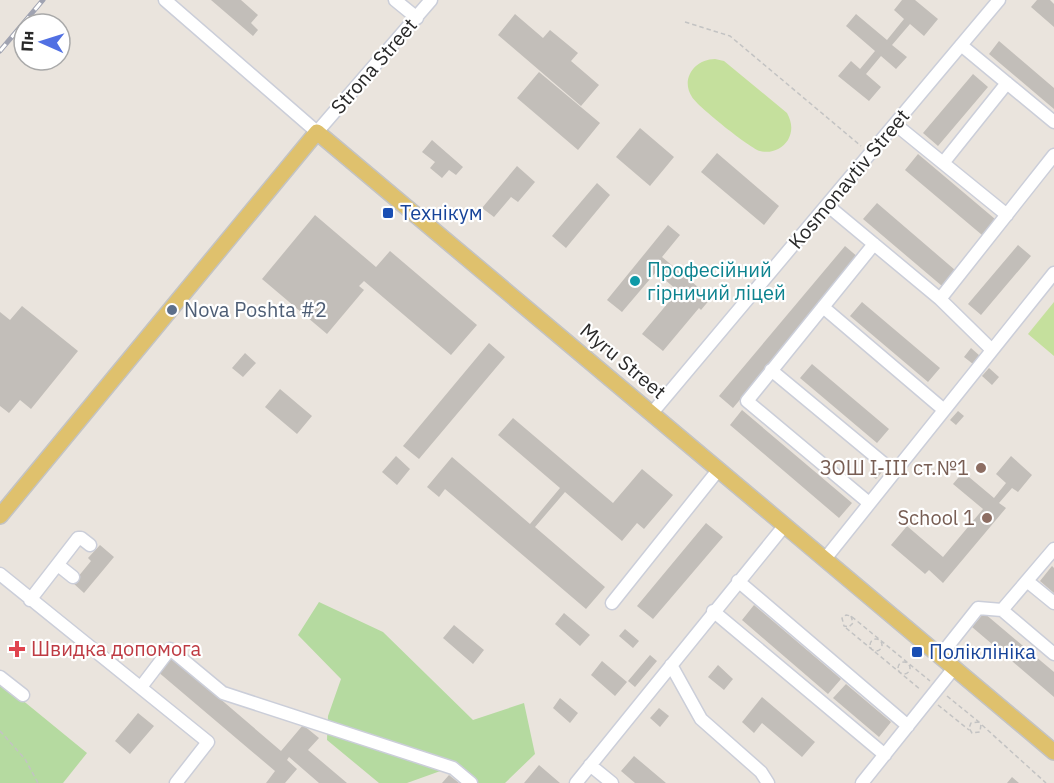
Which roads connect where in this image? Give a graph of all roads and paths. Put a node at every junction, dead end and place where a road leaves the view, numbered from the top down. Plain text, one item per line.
1 (165, 0) edge
2 (394, 0) edge
3 (431, 0) edge
4 (999, 0) edge
5 (417, 18) junction
6 (685, 22) dead end
7 (962, 45) junction
8 (1007, 83) junction
9 (1054, 122) edge
10 (895, 124) junction
11 (317, 132) junction
12 (870, 154) junction
13 (1054, 155) edge
14 (943, 163) junction
15 (827, 205) junction
16 (1007, 214) junction
17 (874, 244) junction
18 (1054, 273) edge
19 (940, 299) junction
20 (823, 307) junction
21 (992, 350) junction
22 (771, 370) junction
23 (944, 410) junction
24 (652, 413) junction
25 (719, 469) junction
26 (894, 472) junction
27 (869, 503) junction
28 (0, 516) edge
29 (784, 525) junction
30 (90, 545) dead end
31 (1054, 549) edge
32 (825, 559) junction
33 (58, 565) junction
34 (0, 574) edge
35 (73, 577) dead end
36 (738, 580) junction
37 (1027, 580) junction
38 (30, 600) junction
39 (612, 603) dead end
40 (1054, 603) edge
41 (1002, 610) junction
42 (713, 611) junction
43 (851, 616) junction
44 (844, 626) junction
45 (880, 640) junction
46 (872, 650) junction
47 (1054, 654) edge
48 (940, 656) junction
49 (908, 663) junction
50 (671, 665) junction
51 (954, 668) junction
52 (900, 673) junction
53 (0, 677) edge
54 (141, 687) junction
55 (934, 693) junction
56 (23, 695) dead end
57 (980, 723) junction
58 (908, 726) junction
59 (0, 732) edge
60 (972, 733) junction
61 (1054, 752) edge
62 (885, 755) junction
63 (591, 765) junction
64 (38, 783) edge
65 (176, 783) edge
66 (471, 783) edge
67 (576, 783) edge
68 (612, 783) edge
69 (768, 783) edge
70 (862, 783) edge
71 (1046, 783) edge

1 - 11 street, Myru Street
2 - 5 street
3 - 5 street, Strona Street
4 - 7 street, Kosmonavtiv Street
5 - 11 street, Strona Street
6 - 12 path
7 - 8 street
7 - 10 street, Kosmonavtiv Street
8 - 9 street
8 - 14 street
10 - 12 street, Kosmonavtiv Street
10 - 14 street
11 - 24 main road, Myru Street
11 - 28 main road
12 - 15 street, Kosmonavtiv Street
13 - 16 street
14 - 16 street
15 - 17 street
15 - 24 street, Kosmonavtiv Street
16 - 19 street
17 - 19 street
17 - 20 street
18 - 21 street
19 - 21 street
20 - 22 street
20 - 23 street
21 - 23 street
22 - 26 street
22 - 27 street
23 - 26 street
24 - 25 main road, Myru Street
25 - 29 main road, Myru Street
25 - 39 street
26 - 27 street
27 - 32 street
29 - 32 main road, Myru Street
29 - 36 street
30 - 33 street
31 - 37 street
32 - 48 main road, Myru Street
33 - 35 street
33 - 38 street
34 - 38 street
36 - 42 street
36 - 58 street
37 - 40 street
37 - 41 street
38 - 54 street
41 - 47 street
41 - 48 street
42 - 50 street
42 - 62 street
43 - 44 path
43 - 44 path
43 - 45 path
44 - 46 path
45 - 46 path
45 - 46 path
45 - 49 path
46 - 52 path
48 - 51 main road, Myru Street
49 - 52 path
49 - 52 path
49 - 55 path
50 - 63 street
50 - 69 street
51 - 55 street
51 - 61 main road, Myru Street
52 - 55 path
53 - 56 street
54 - 65 street
54 - 66 street
55 - 57 path
55 - 58 street
55 - 60 path
57 - 60 path
57 - 60 path
57 - 71 path
58 - 62 street
59 - 64 path
62 - 70 street
63 - 67 street
63 - 68 street

